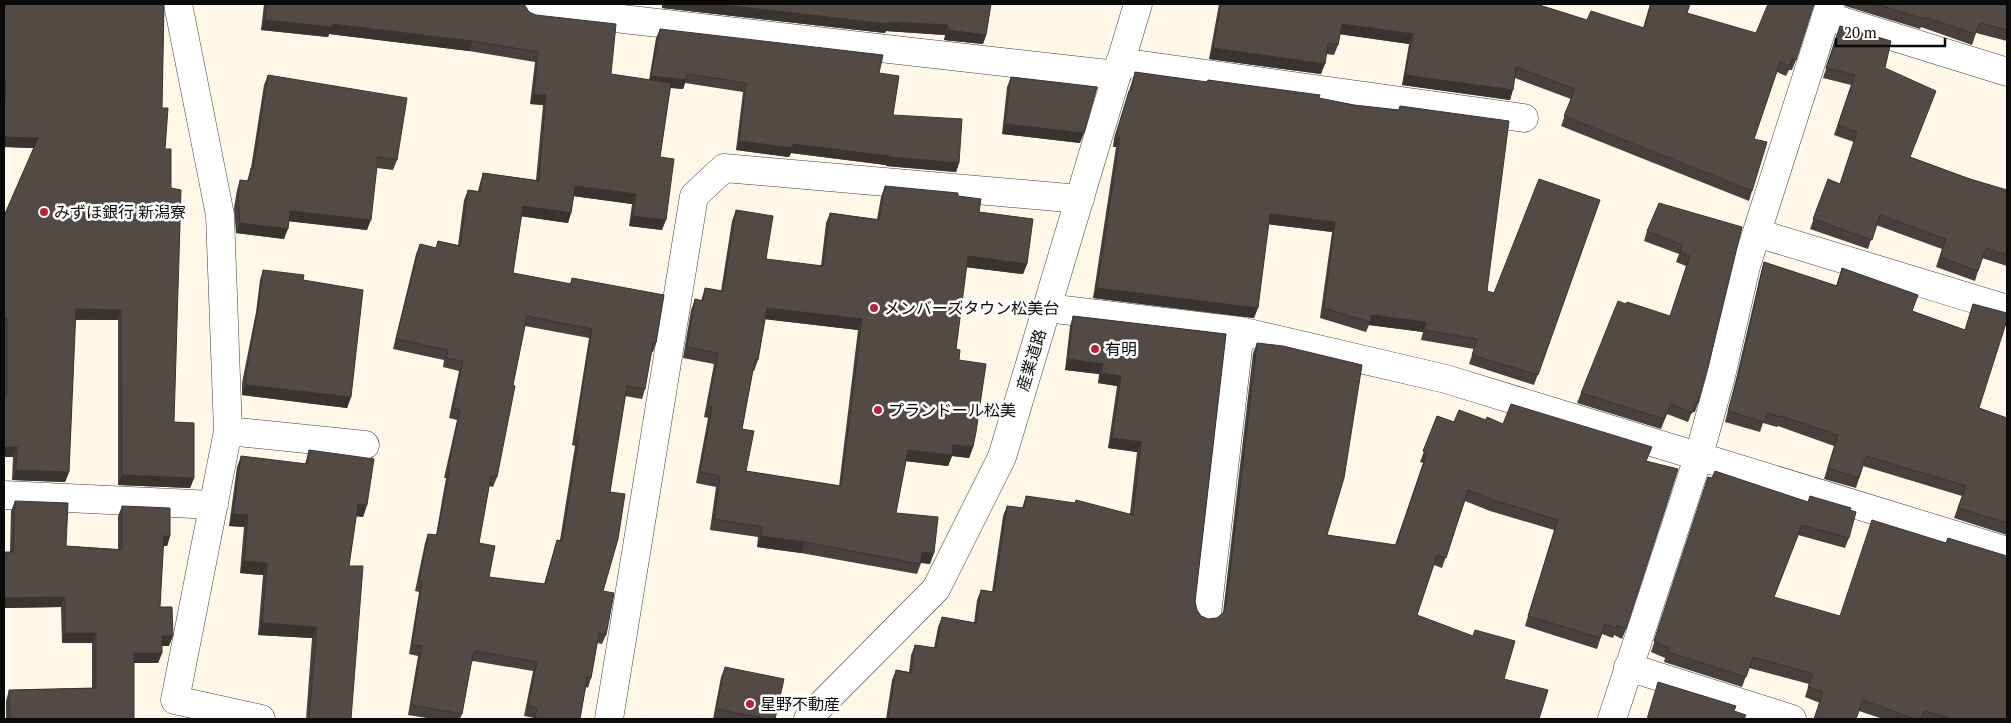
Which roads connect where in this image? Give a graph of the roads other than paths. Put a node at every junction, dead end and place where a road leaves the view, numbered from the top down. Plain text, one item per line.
1 (178, 4) edge
2 (536, 4) edge
3 (1138, 4) edge
4 (1828, 10) edge
5 (1119, 69) junction
6 (2007, 72) edge
7 (1524, 118) dead end
8 (1080, 199) junction
9 (1757, 233) junction
10 (1047, 308) junction
11 (2007, 309) edge
12 (1240, 331) junction
13 (228, 431) junction
14 (365, 445) dead end
15 (1699, 455) junction
16 (4, 495) edge
17 (214, 504) junction
18 (2007, 551) edge
19 (1207, 614) dead end
20 (1628, 667) junction
21 (261, 719) edge
22 (609, 719) edge
23 (808, 719) edge
24 (1612, 719) edge
25 (1792, 719) edge

1 - 13 street
2 - 5 street
3 - 5 street, 産業道路
4 - 6 street
4 - 9 street
5 - 7 street
5 - 8 street, 産業道路
8 - 10 street, 産業道路
8 - 22 street
9 - 11 street
9 - 15 street
10 - 12 street
10 - 23 street, 産業道路
12 - 15 street
12 - 19 street
13 - 14 street
13 - 17 street
15 - 18 street
15 - 20 street
16 - 17 street
17 - 21 street
20 - 24 street
20 - 25 street

